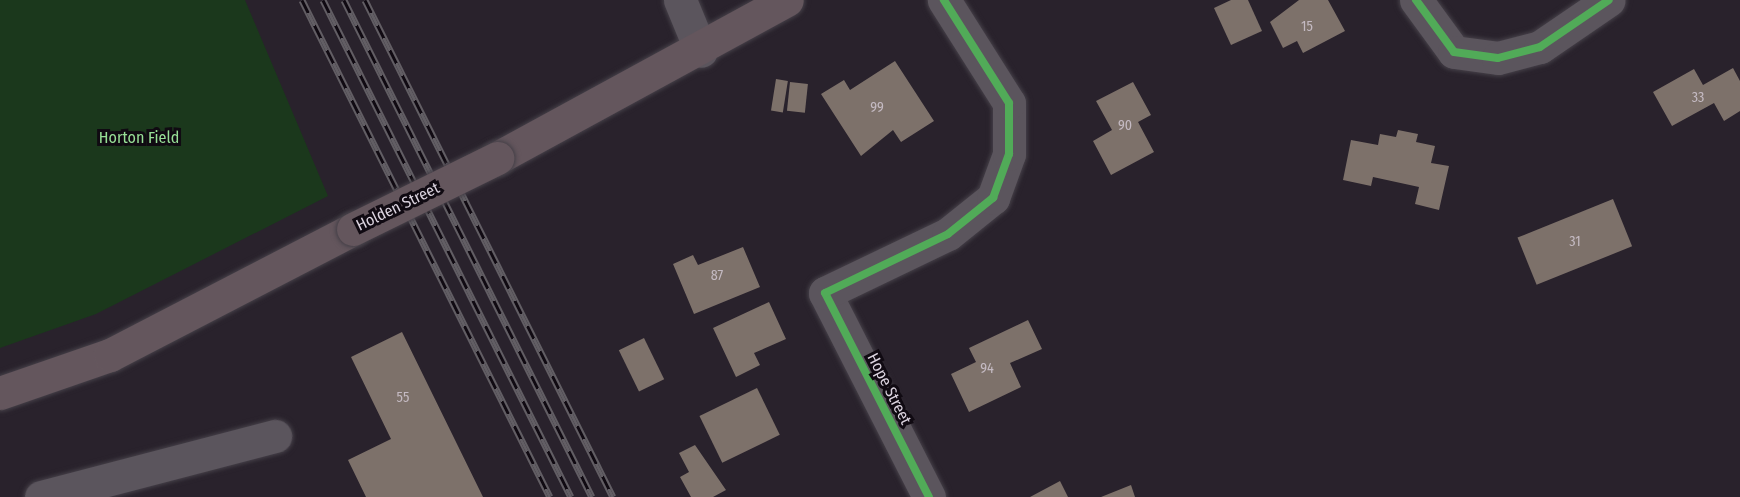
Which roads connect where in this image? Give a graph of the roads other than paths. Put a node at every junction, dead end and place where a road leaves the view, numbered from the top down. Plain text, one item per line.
1 (680, 0) edge
2 (787, 0) edge
3 (944, 0) edge
4 (1416, 0) edge
5 (1609, 0) edge
6 (701, 51) junction
7 (0, 393) edge
8 (275, 436) dead end
9 (41, 497) edge
10 (929, 497) edge

1 - 6 street
2 - 6 main road, Holden Street
3 - 10 street, Hope Street
4 - 5 street
6 - 7 main road, Holden Street, bridge
8 - 9 street

